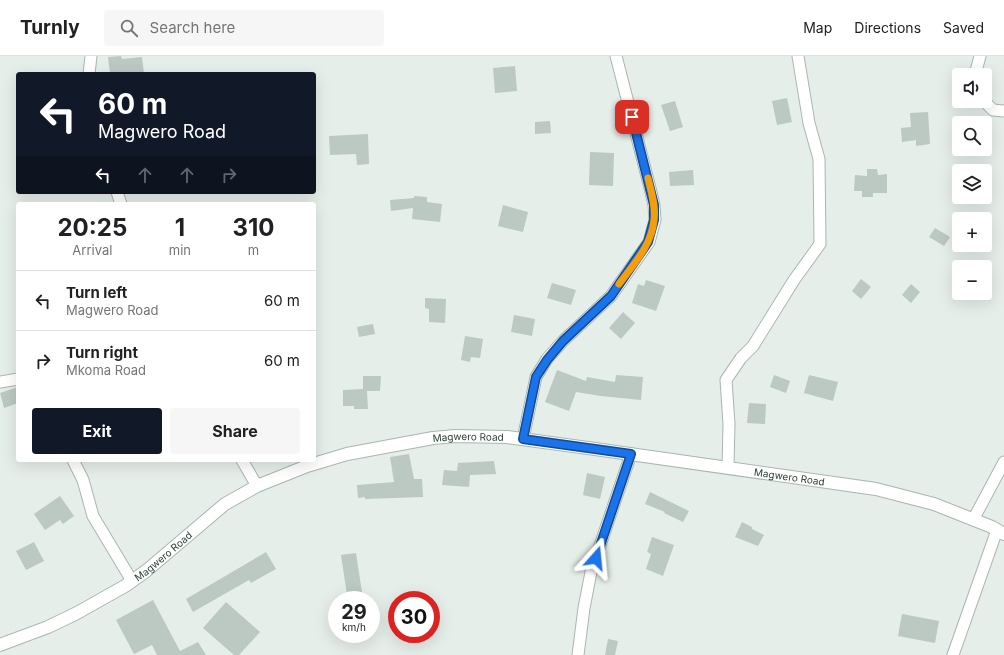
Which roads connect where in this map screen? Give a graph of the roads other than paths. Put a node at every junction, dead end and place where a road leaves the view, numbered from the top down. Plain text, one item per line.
1 (91, 56) edge
2 (616, 56) edge
3 (798, 56) edge
4 (980, 56) edge
5 (977, 68) edge
6 (89, 72) edge
7 (991, 108) edge
8 (1004, 111) edge
9 (16, 379) edge
10 (0, 382) edge
11 (523, 439) junction
12 (631, 454) junction
13 (74, 462) edge
14 (243, 462) edge
15 (1004, 462) edge
16 (728, 468) junction
17 (257, 486) junction
18 (973, 520) junction
19 (1000, 532) edge
20 (132, 581) junction
21 (0, 645) edge
22 (578, 655) edge
23 (952, 655) edge

1 - 6 street
2 - 11 street
3 - 16 street
4 - 5 street
7 - 8 street
9 - 10 street
11 - 12 street, Magwero Road
11 - 17 street, Magwero Road
12 - 16 street, Magwero Road
12 - 22 street
13 - 20 street
14 - 17 street
15 - 18 street
16 - 18 street, Magwero Road
17 - 20 street, Magwero Road
18 - 19 street, Magwero Road
19 - 23 street
20 - 21 street, Magwero Road

